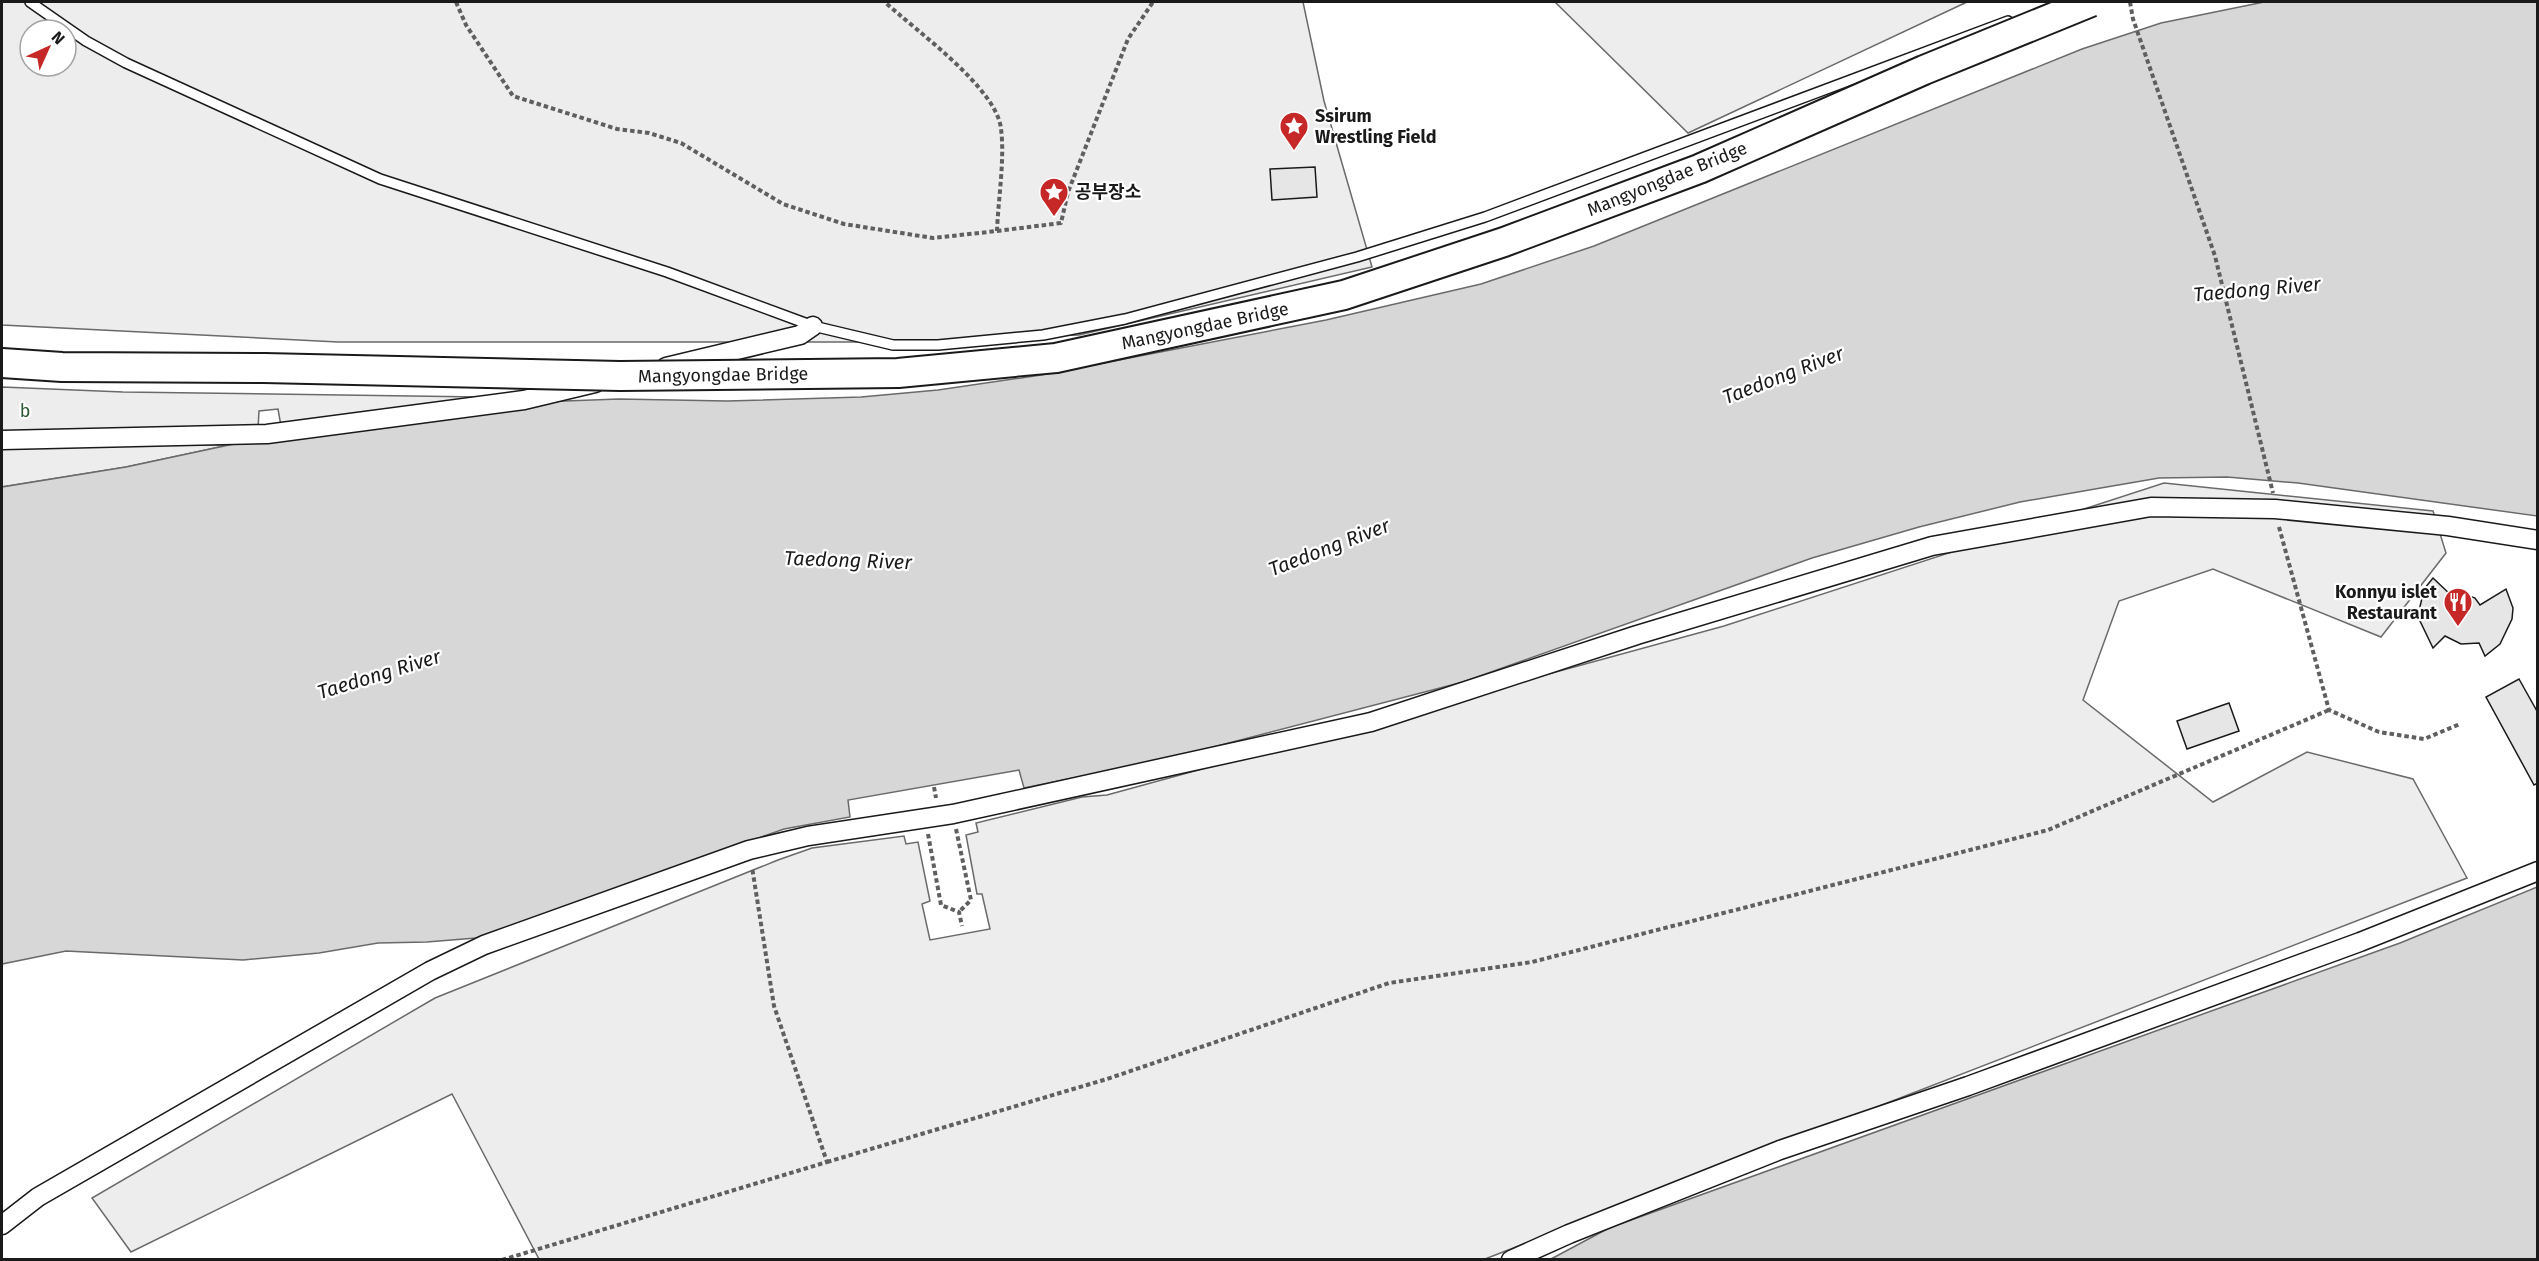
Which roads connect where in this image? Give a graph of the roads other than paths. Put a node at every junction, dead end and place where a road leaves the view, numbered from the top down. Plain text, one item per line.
1 (30, 2) edge
2 (2091, 2) edge
3 (2021, 17) dead end
4 (813, 326) junction
5 (2, 363) edge
6 (2, 440) edge
7 (2538, 540) edge
8 (2538, 871) edge
9 (2, 1225) edge
10 (1511, 1260) edge

1 - 4 lane
2 - 5 highway, Mangyongdae Bridge, bridge
3 - 4 lane
4 - 6 street
7 - 9 street
8 - 10 street

